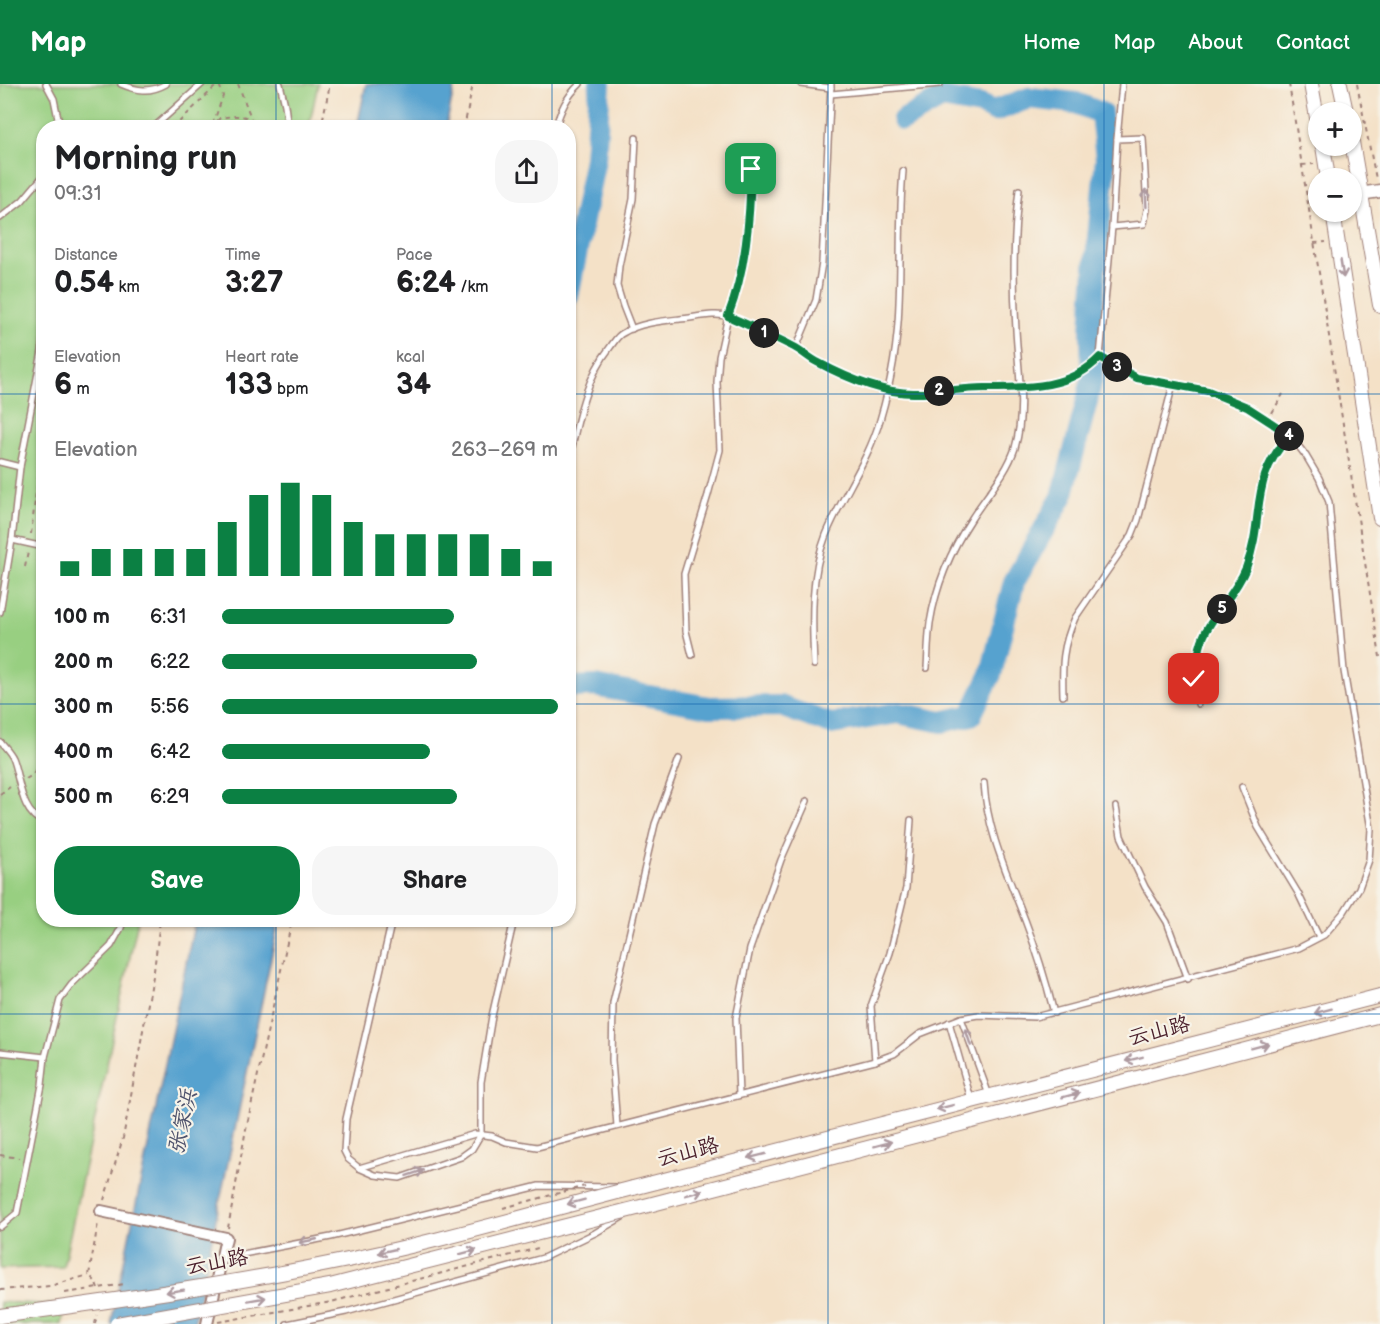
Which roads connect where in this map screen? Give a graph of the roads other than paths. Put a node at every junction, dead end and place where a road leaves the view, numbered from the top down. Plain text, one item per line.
1 (46, 84) edge
2 (121, 84) edge
3 (166, 84) edge
4 (202, 84) edge
5 (280, 84) edge
6 (580, 84) edge
7 (801, 84) edge
8 (940, 84) edge
9 (1122, 84) edge
10 (1311, 84) edge
11 (1340, 84) edge
12 (831, 89) edge
13 (1314, 102) edge
14 (1344, 102) edge
15 (58, 120) edge
16 (162, 120) edge
17 (287, 120) edge
18 (557, 120) edge
19 (636, 138) dead end
20 (1117, 139) junction
21 (753, 150) dead end
22 (903, 171) dead end
23 (36, 184) edge
24 (1019, 189) dead end
25 (1379, 191) edge
26 (1362, 193) edge
27 (0, 218) edge
28 (1362, 218) edge
29 (1335, 222) edge
30 (1112, 227) junction
31 (1380, 305) edge
32 (728, 316) junction
33 (632, 329) junction
34 (796, 348) junction
35 (1098, 359) junction
36 (36, 383) edge
37 (1173, 384) junction
38 (1021, 387) junction
39 (887, 389) junction
40 (576, 427) edge
41 (1290, 435) junction
42 (0, 462) edge
43 (20, 467) junction
44 (1380, 518) edge
45 (12, 540) junction
46 (36, 545) edge
47 (0, 612) edge
48 (692, 655) dead end
49 (814, 665) dead end
50 (927, 668) dead end
51 (1063, 696) dead end
52 (1198, 704) dead end
53 (0, 742) edge
54 (679, 759) dead end
55 (984, 783) dead end
56 (1242, 788) dead end
57 (807, 801) dead end
58 (1116, 807) dead end
59 (36, 818) edge
60 (911, 820) dead end
61 (121, 927) edge
62 (390, 927) edge
63 (512, 927) edge
64 (1319, 937) junction
65 (1188, 979) junction
66 (1380, 996) edge
67 (1054, 1013) junction
68 (1380, 1015) edge
69 (961, 1018) junction
70 (949, 1022) junction
71 (0, 1052) edge
72 (45, 1057) junction
73 (875, 1061) junction
74 (739, 1095) junction
75 (989, 1096) junction
76 (972, 1100) junction
77 (617, 1126) junction
78 (482, 1134) junction
79 (359, 1168) junction
80 (633, 1188) junction
81 (637, 1208) junction
82 (101, 1211) road end
83 (0, 1227) edge
84 (222, 1258) junction
85 (0, 1316) edge
86 (117, 1324) edge
87 (207, 1324) edge
88 (287, 1324) edge

1 - 15 lane
2 - 3 lane
4 - 16 lane
5 - 17 lane
6 - 18 lane
7 - 12 lane
8 - 12 lane
9 - 20 lane
10 - 13 main road
11 - 14 main road
12 - 34 lane
19 - 33 lane
20 - 30 lane
30 -> 20 lane
21 - 32 lane
22 - 39 lane
23 - 27 lane
24 - 38 lane
25 - 26 street
28 - 31 main road
29 -> 44 main road
30 - 35 lane
32 - 33 lane
32 - 34 lane
32 - 48 lane
33 - 40 lane
34 - 39 lane
35 - 37 lane
35 - 38 lane
36 - 43 lane
37 - 41 lane
37 - 51 lane
38 - 39 lane
38 - 50 lane
39 - 49 lane
41 - 52 lane
41 - 64 lane
42 - 43 lane
43 - 45 lane
45 - 46 lane
45 - 47 lane
53 - 59 lane
54 - 77 lane
55 - 67 lane
56 - 64 lane
57 - 74 lane
58 - 65 lane
60 - 73 lane
61 - 72 lane
62 - 79 lane
63 - 78 lane
64 - 65 lane
65 - 67 lane
66 -> 75 main road, 云山路
67 - 69 lane
81 -> 68 main road, 云山路
69 - 70 lane
75 -> 69 lane
70 - 73 lane
70 - 76 lane
71 - 72 lane
72 - 83 lane
73 - 74 lane
74 - 77 lane
75 - 76 main road, 云山路
76 -> 80 main road, 云山路
77 - 78 lane
78 - 79 lane
79 -> 78 lane
80 -> 84 lane
80 -> 85 main road, 云山路, bridge
86 -> 81 main road, 云山路, bridge
81 - 88 lane
82 - 84 street
84 - 87 street

